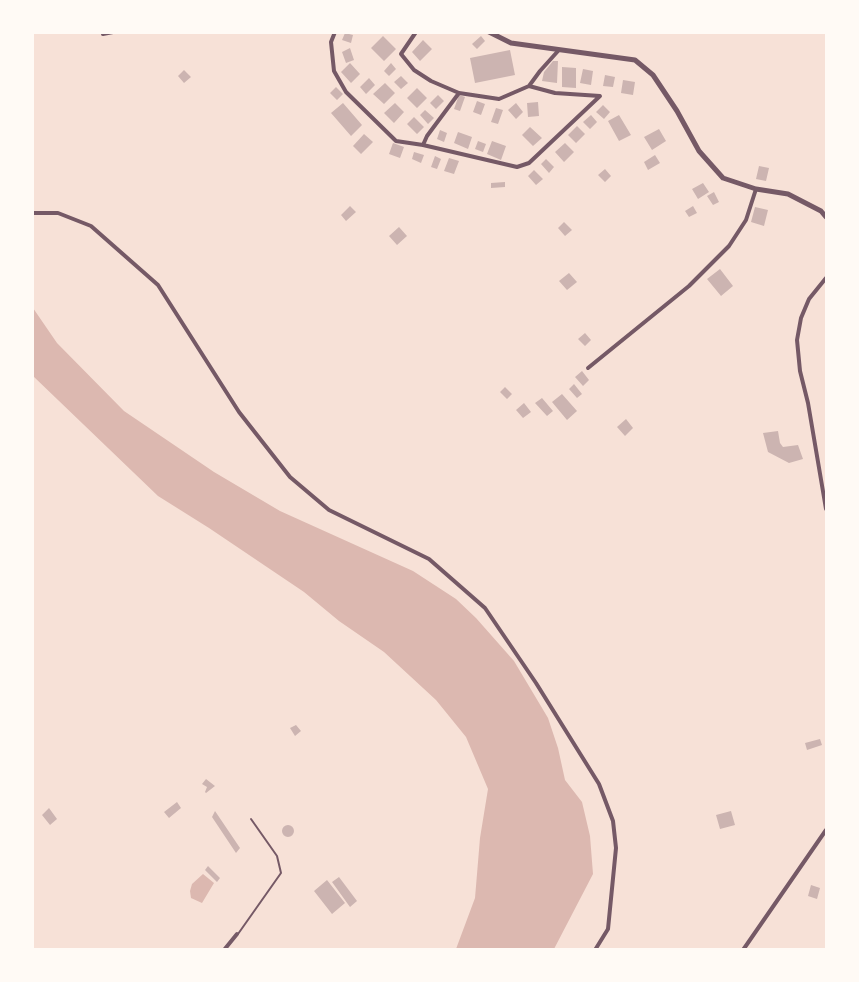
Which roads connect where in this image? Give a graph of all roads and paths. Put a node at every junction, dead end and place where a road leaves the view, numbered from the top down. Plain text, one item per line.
1 (113, 32) edge
2 (336, 32) edge
3 (416, 32) edge
4 (489, 32) edge
5 (103, 34) dead end
6 (558, 50) junction
7 (529, 86) junction
8 (459, 93) junction
9 (423, 145) junction
10 (756, 189) junction
11 (32, 213) edge
12 (826, 217) edge
13 (826, 278) edge
14 (588, 368) dead end
15 (826, 509) edge
16 (251, 819) dead end
17 (826, 830) edge
18 (238, 934) joint
19 (224, 950) edge
20 (595, 950) edge
21 (743, 950) edge

1 - 5 street
2 - 9 street
3 - 8 street
4 - 6 street
6 - 7 street
6 - 10 street
7 - 8 street
7 - 9 street
8 - 9 street
10 - 12 street
10 - 14 street
11 - 20 street
13 - 15 street
16 - 18 lane
17 - 21 street
18 - 19 street

